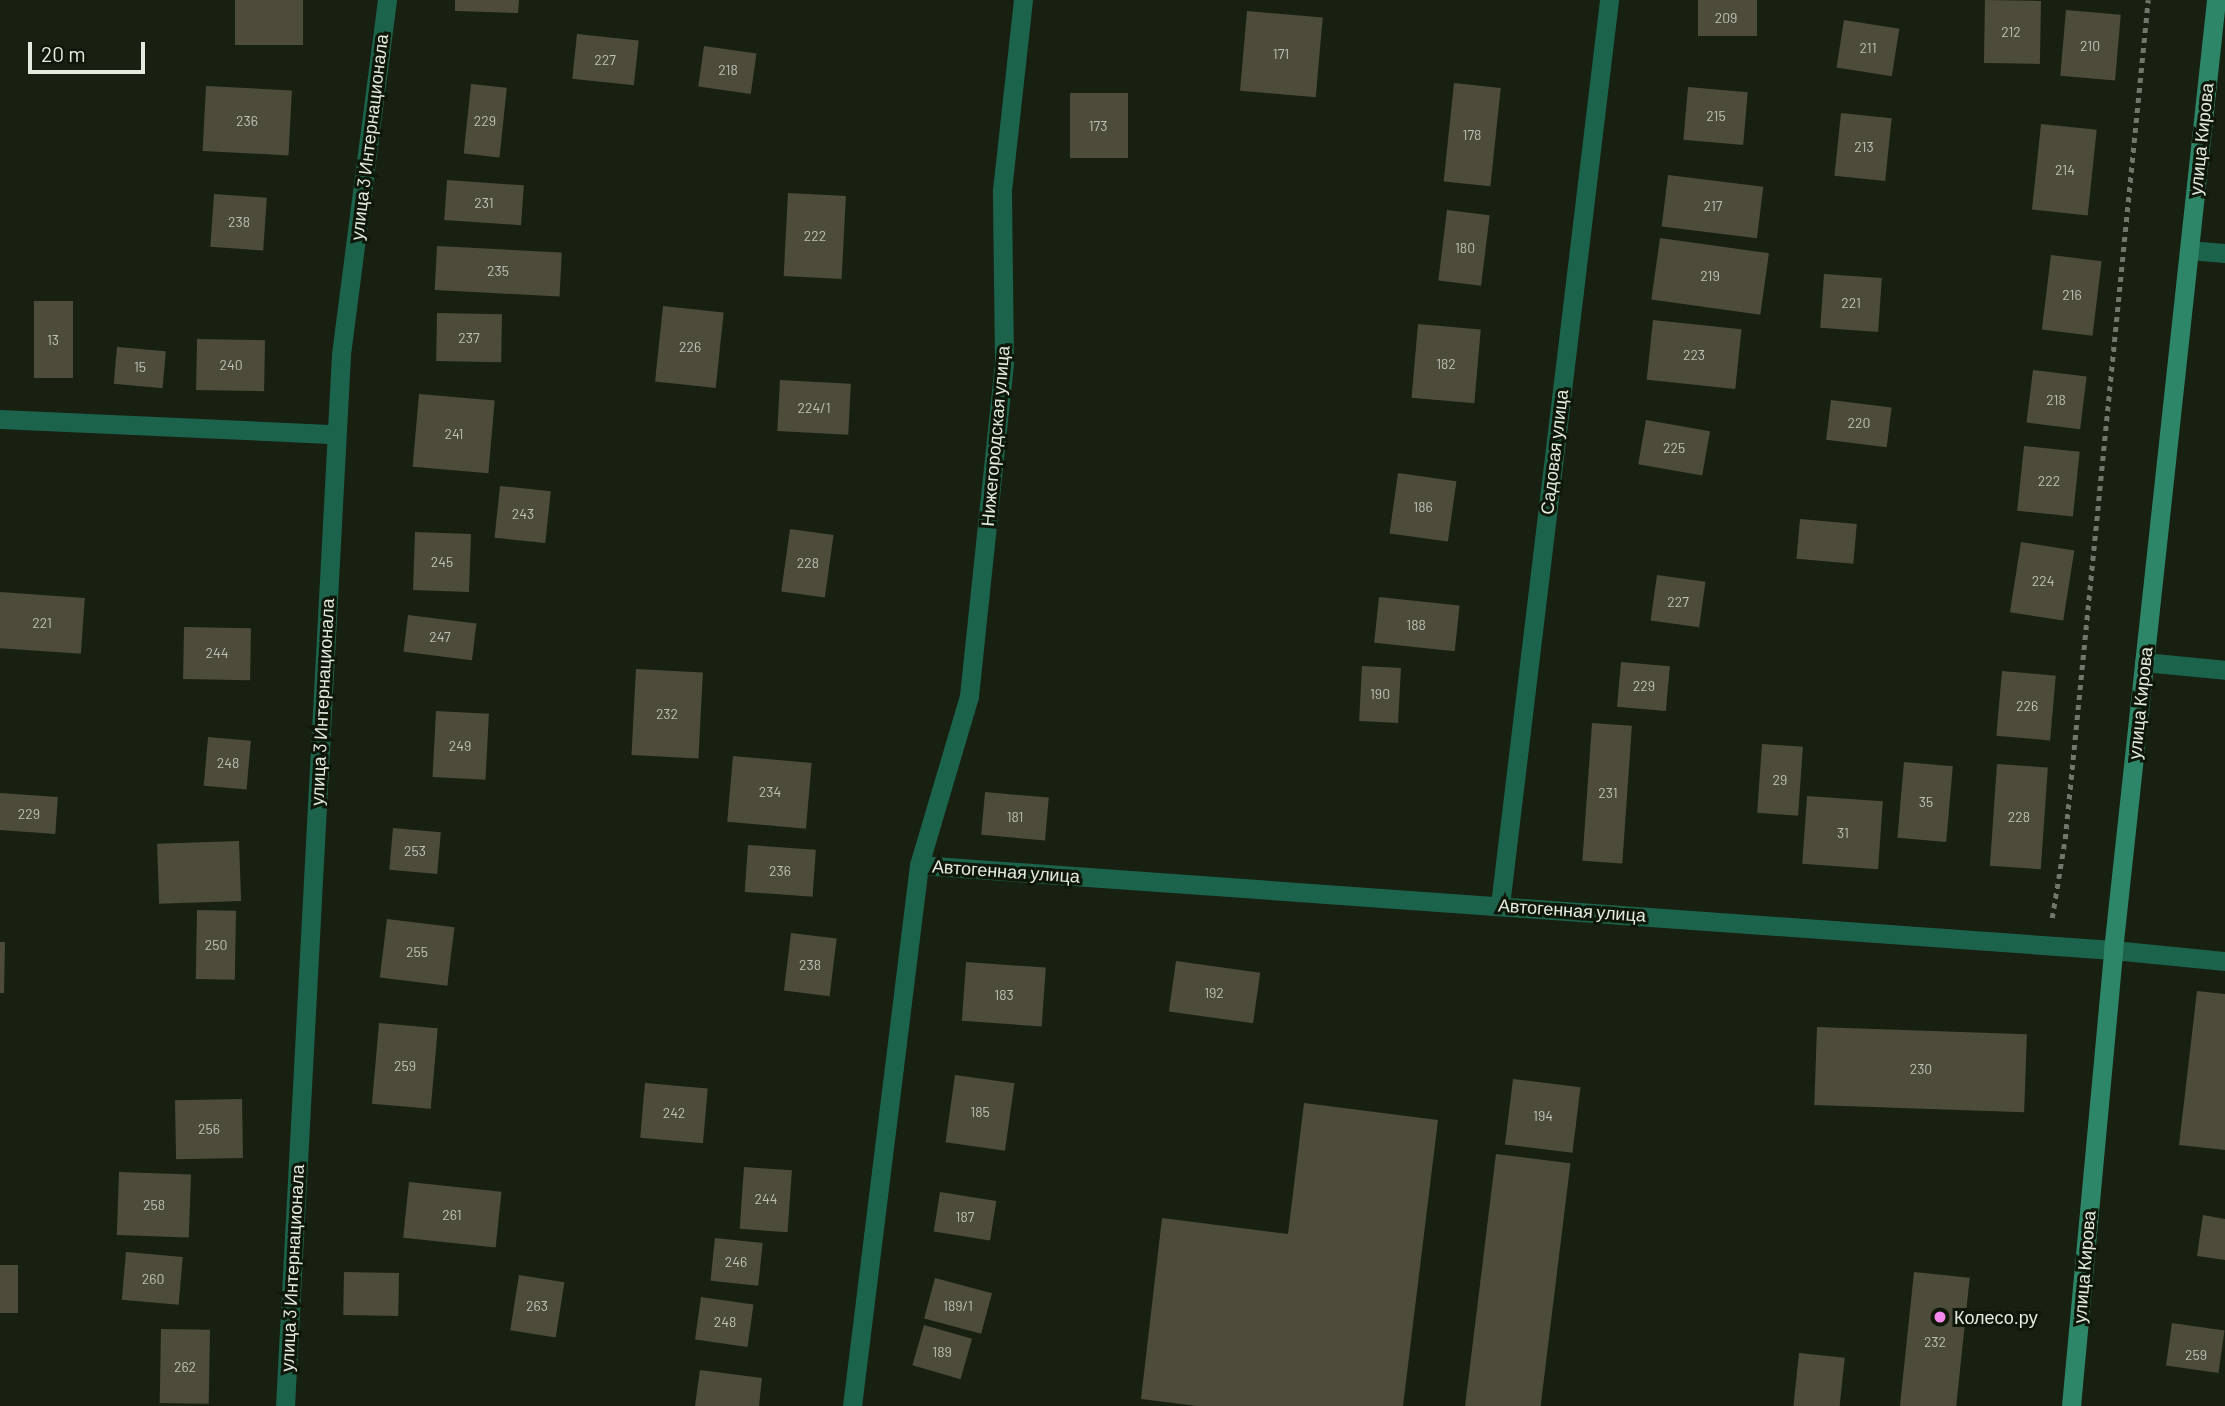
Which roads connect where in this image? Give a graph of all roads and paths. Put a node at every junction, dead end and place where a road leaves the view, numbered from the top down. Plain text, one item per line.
1 (387, 0) edge
2 (1023, 0) edge
3 (1609, 0) edge
4 (2148, 0) edge
5 (2216, 0) edge
6 (2189, 250) junction
7 (2225, 253) edge
8 (0, 419) edge
9 (335, 434) junction
10 (2144, 662) junction
11 (2225, 670) edge
12 (919, 865) junction
13 (1500, 905) junction
14 (2048, 946) junction
15 (2113, 950) junction
16 (2225, 961) edge
17 (285, 1406) edge
18 (852, 1406) edge
19 (2071, 1406) edge

1 - 9 street, улица 3 Интернационала
2 - 12 street, Нижегородская улица
3 - 13 street, Садовая улица
4 - 14 path
5 - 6 main road, улица Кирова
6 - 7 street
6 - 10 main road, улица Кирова
8 - 9 street
9 - 17 street, улица 3 Интернационала
10 - 11 street
10 - 15 main road, улица Кирова
12 - 13 street, Автогенная улица
12 - 18 street, Нижегородская улица
13 - 14 street, Автогенная улица
14 - 15 street, Автогенная улица
15 - 16 street, Автогенная улица
15 - 19 main road, улица Кирова

